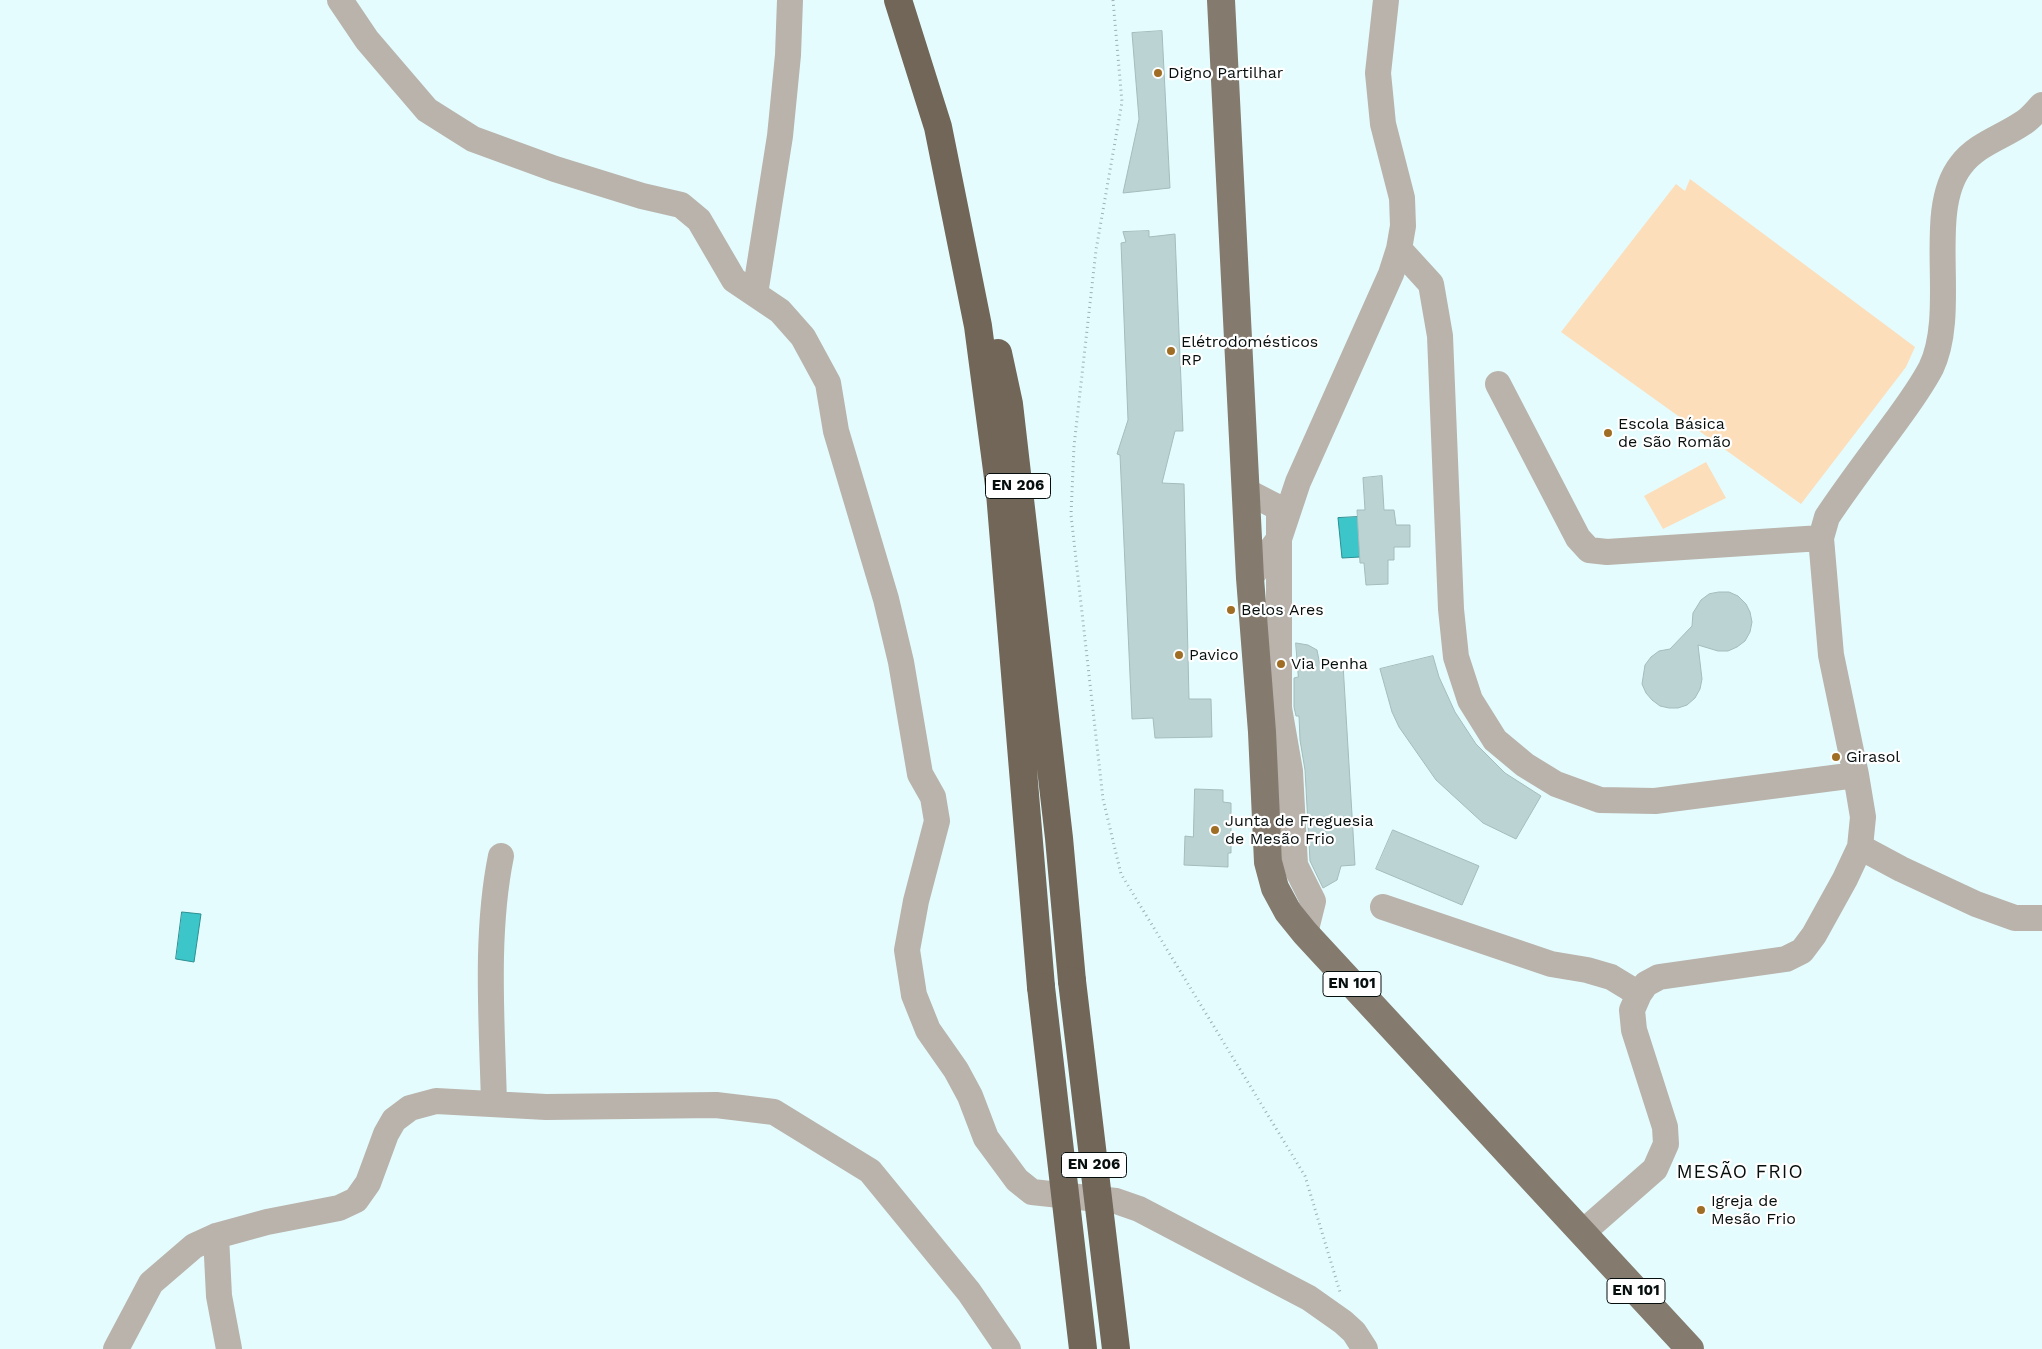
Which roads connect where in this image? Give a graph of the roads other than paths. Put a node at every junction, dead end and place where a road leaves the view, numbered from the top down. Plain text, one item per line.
1 (340, 0) edge
2 (790, 0) edge
3 (898, 0) edge
4 (913, 0) edge
5 (1221, 0) edge
6 (1386, 0) edge
7 (2042, 105) edge
8 (1399, 249) junction
9 (755, 294) junction
10 (1498, 384) dead end
11 (1298, 482) junction
12 (1246, 491) junction
13 (1279, 508) junction
14 (1248, 522) junction
15 (1822, 538) junction
16 (1279, 539) junction
17 (1250, 578) junction
18 (1268, 674) junction
19 (1856, 775) junction
20 (1860, 847) junction
21 (501, 856) dead end
22 (1383, 907) dead end
23 (2042, 918) edge
24 (1639, 994) junction
25 (494, 1103) junction
26 (1582, 1233) junction
27 (216, 1236) junction
28 (116, 1349) edge
29 (229, 1349) edge
30 (1008, 1349) edge
31 (1083, 1349) edge
32 (1116, 1349) edge
33 (1365, 1349) edge
34 (1690, 1349) edge

1 - 9 street
2 - 9 street
3 - 31 highway, EN 206, bridge
4 - 32 highway, EN 206, bridge
5 - 12 main road, EN 101
6 - 8 street
7 - 15 street
8 - 11 street
8 - 19 street
9 - 33 street
10 - 15 street
11 - 13 street
11 - 16 street
12 - 13 street
12 - 14 main road, EN 101
13 - 14 street
13 - 16 street
14 - 17 main road, EN 101
15 - 19 street
16 - 17 street
16 - 18 street
17 - 18 main road, EN 101
18 - 26 main road, EN 101
19 - 20 street
20 - 23 street
20 - 24 street
21 - 25 street
22 - 24 street
24 - 26 street
25 - 27 street
25 - 30 street
26 - 34 main road, EN 101
27 - 28 street
27 - 29 street

